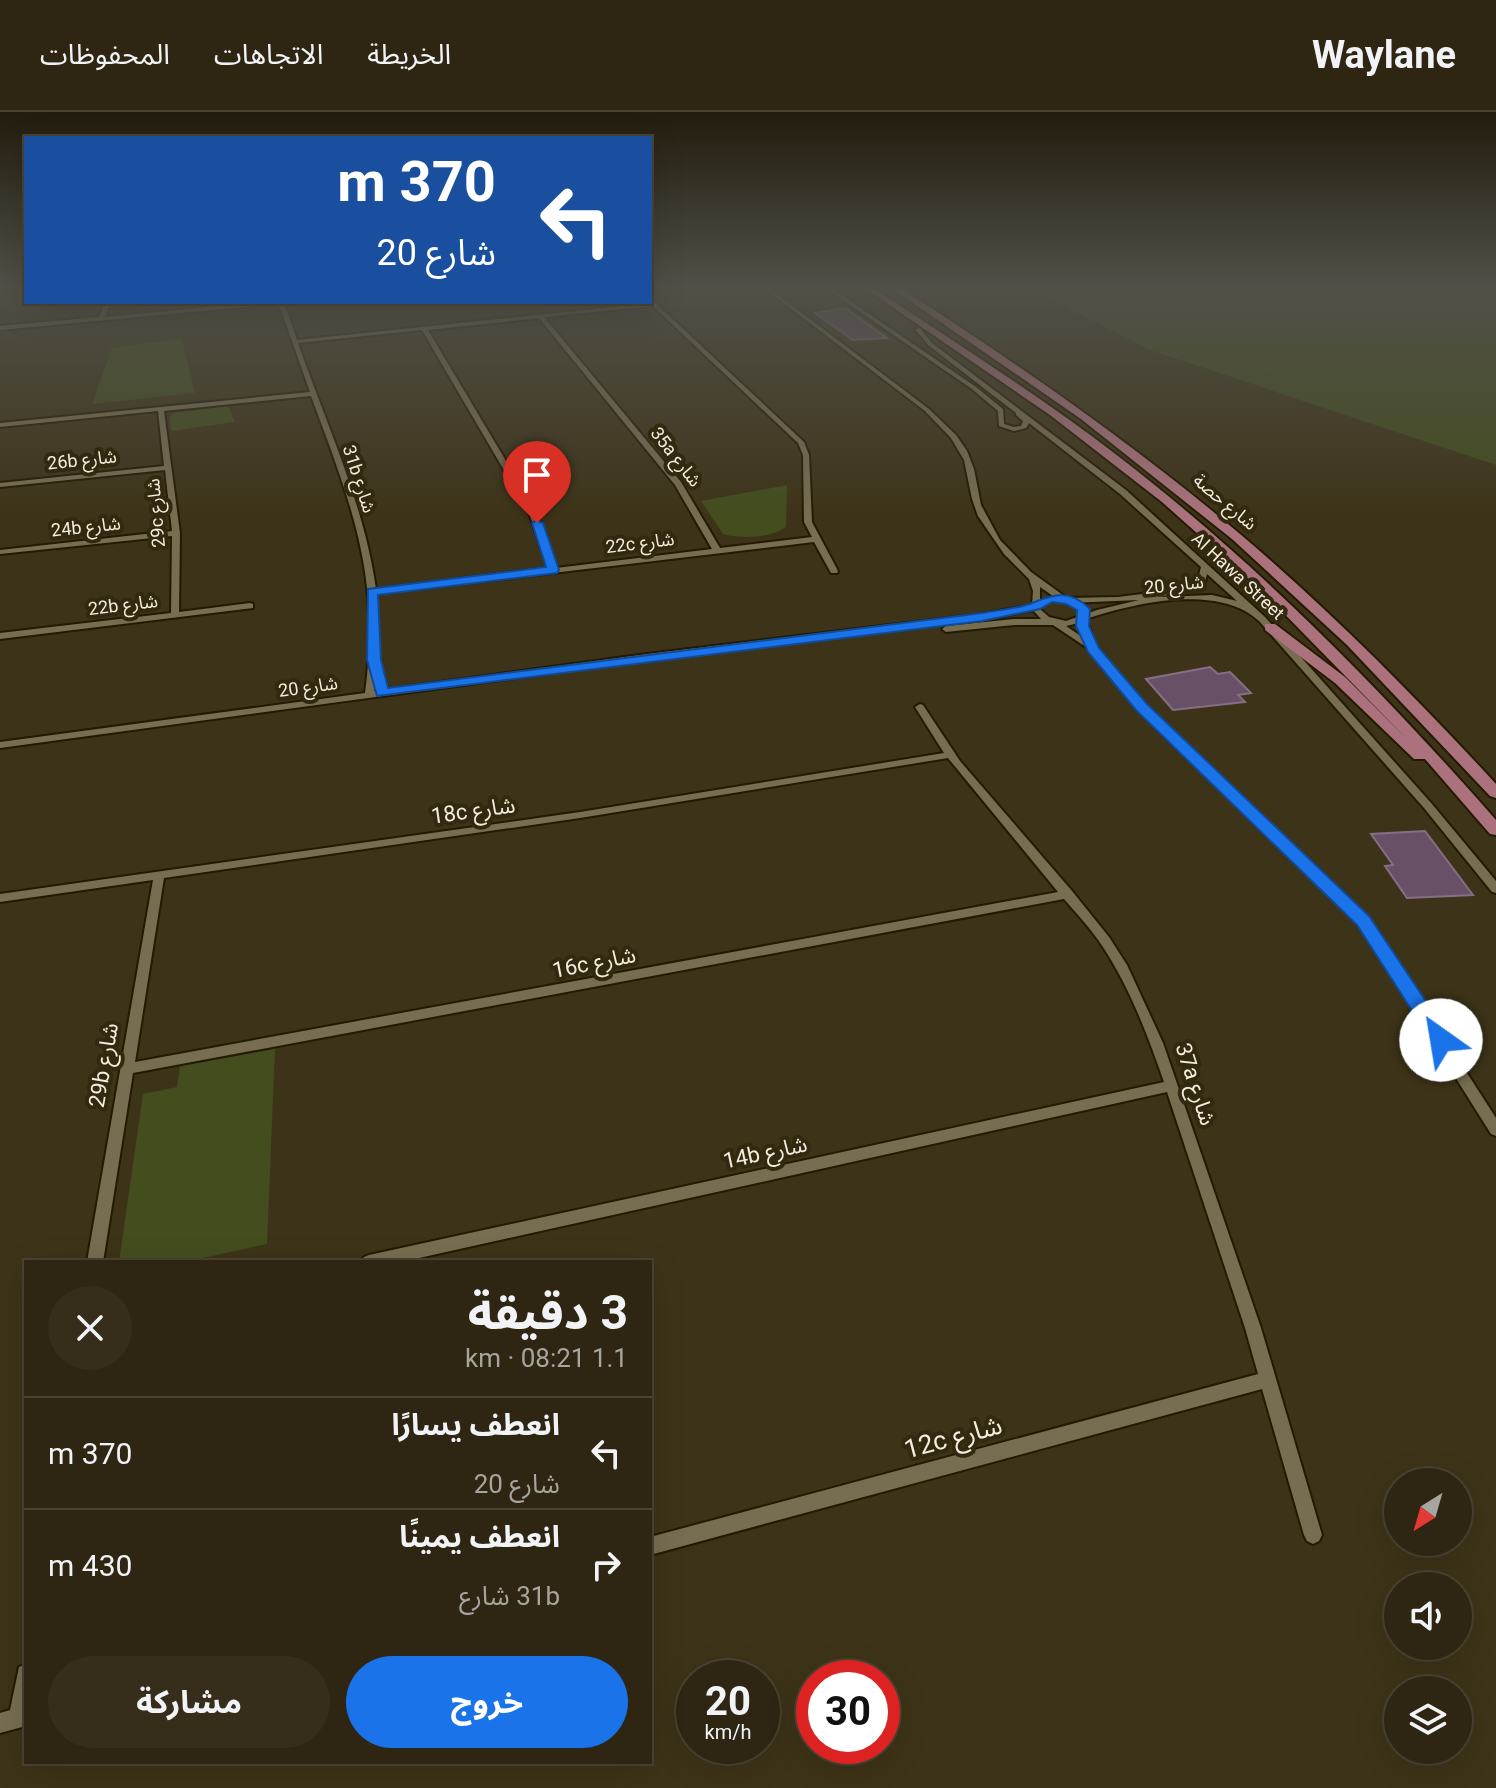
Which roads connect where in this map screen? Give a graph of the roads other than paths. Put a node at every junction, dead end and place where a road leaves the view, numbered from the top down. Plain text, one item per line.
1 (302, 363) edge
2 (445, 363) edge
3 (579, 363) edge
4 (717, 363) edge
5 (866, 363) edge
6 (938, 363) edge
7 (955, 363) edge
8 (972, 363) edge
9 (975, 363) edge
10 (1008, 363) edge
11 (991, 391) junction
12 (312, 392) junction
13 (1042, 408) junction
14 (161, 409) junction
15 (0, 425) edge
16 (168, 468) junction
17 (0, 485) edge
18 (176, 533) junction
19 (816, 539) junction
20 (717, 550) junction
21 (0, 552) edge
22 (1205, 566) junction
23 (437, 569) dead end
24 (553, 570) junction
25 (834, 571) dead end
26 (1033, 578) junction
27 (440, 584) junction
28 (372, 592) junction
29 (1066, 599) junction
30 (250, 606) dead end
31 (1036, 606) junction
32 (175, 615) junction
33 (1083, 618) junction
34 (1055, 622) junction
35 (1266, 623) junction
36 (859, 633) junction
37 (0, 636) edge
38 (1093, 649) junction
39 (374, 660) junction
40 (382, 693) junction
41 (369, 695) junction
42 (920, 707) dead end
43 (0, 745) edge
44 (950, 755) junction
45 (1439, 767) junction
46 (1496, 793) edge
47 (1496, 830) edge
48 (159, 875) junction
49 (1496, 889) edge
50 (1068, 894) junction
51 (0, 898) edge
52 (127, 1069) junction
53 (1171, 1086) junction
54 (1496, 1130) edge
55 (95, 1260) edge
56 (378, 1260) edge
57 (1269, 1379) junction
58 (1313, 1535) dead end
59 (652, 1545) edge
60 (24, 1682) edge
61 (15, 1719) edge

1 - 12 street, 31b شارع
2 - 24 street
3 - 20 street, 35a شارع
4 - 19 street
5 - 26 street
6 - 11 street
7 - 11 street, Al Hawa Street
8 - 13 main road, شارع حصة
9 - 13 main road, شارع حصة
10 - 46 main road, شارع حصة
11 - 22 street, Al Hawa Street
12 - 14 street
12 - 28 street, 31b شارع
13 - 45 main road, شارع حصة
14 - 15 street
14 - 16 street, 29c شارع
16 - 17 street, 26b شارع
16 - 18 street, 29c شارع
18 - 21 street, 24b شارع
18 - 32 street, 29c شارع
19 - 20 street, 22c شارع
19 - 25 street
20 - 24 street, 22c شارع
22 - 29 street, شارع 20
22 - 35 street, Al Hawa Street
23 - 27 street
24 - 27 street, 22c شارع
26 - 29 street
26 - 31 street
27 - 28 street, 22c شارع
28 - 39 street, 31b شارع
29 - 31 street, شارع 20
29 - 33 street
30 - 32 street, 22b شارع
31 - 34 street
31 - 36 street, شارع 20
32 - 37 street, 22b شارع
33 - 34 street, شارع 20
33 - 35 street, شارع 20
33 - 38 street
34 - 36 street, شارع 20
34 - 38 street
35 - 45 main road
35 - 49 street, Al Hawa Street
36 - 40 street, شارع 20
38 - 54 street
39 - 40 street, 31b شارع
39 - 41 street, 31b شارع
40 - 41 street, شارع 20
41 - 43 street, شارع 20
42 - 44 street, 37a شارع
44 - 48 street, 18c شارع
44 - 50 street, 37a شارع
45 - 47 main road, شارع حصة
48 - 51 street, 18c شارع
48 - 52 street, 29b شارع
50 - 52 street, 16c شارع
50 - 53 street, 37a شارع
52 - 55 street, 29b شارع
53 - 56 street, 14b شارع
53 - 57 street, 37a شارع
57 - 58 street, 37a شارع
57 - 59 street, 12c شارع
60 - 61 street

